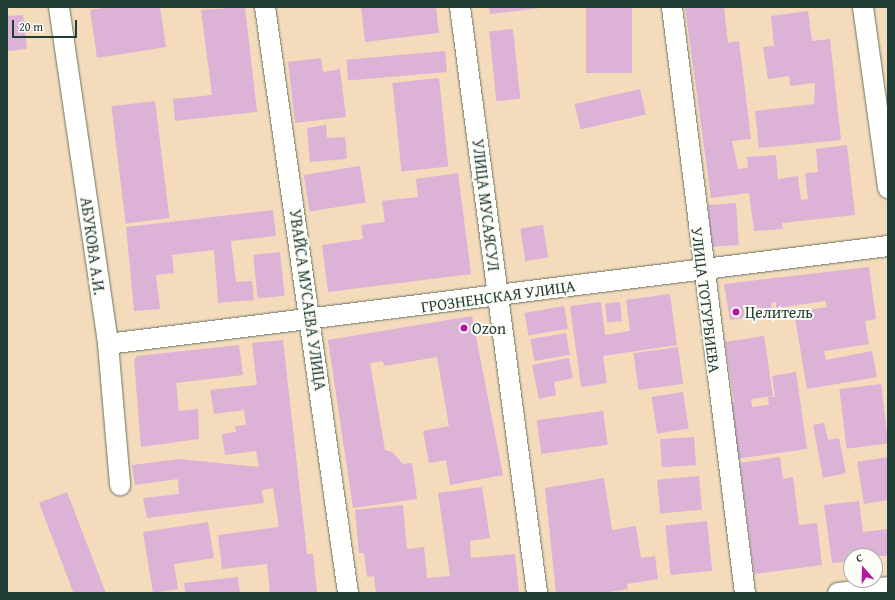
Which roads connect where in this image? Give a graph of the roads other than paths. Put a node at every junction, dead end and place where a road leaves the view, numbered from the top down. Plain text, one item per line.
1 (59, 7) edge
2 (265, 7) edge
3 (460, 7) edge
4 (672, 7) edge
5 (863, 7) edge
6 (888, 188) edge
7 (888, 246) edge
8 (702, 268) junction
9 (498, 296) junction
10 (312, 320) junction
11 (108, 344) junction
12 (120, 485) dead end
13 (888, 587) edge
14 (348, 593) edge
15 (537, 593) edge
16 (745, 593) edge
17 (838, 593) edge

1 - 11 street, АБУКОВА А.И.
2 - 10 street, УВАЙСА МУСАЕВА УЛИЦА
3 - 9 street, УЛИЦА МУСАЯСУЛ
4 - 8 street, УЛИЦА ТОТУРБИЕВА
5 - 6 street
7 - 8 street, ГРОЗНЕНСКАЯ УЛИЦА
8 - 9 street, ГРОЗНЕНСКАЯ УЛИЦА
8 - 16 street, УЛИЦА ТОТУРБИЕВА
9 - 10 street, ГРОЗНЕНСКАЯ УЛИЦА
9 - 15 street, УЛИЦА МУСАЯСУЛ
10 - 11 street, ГРОЗНЕНСКАЯ УЛИЦА
10 - 14 street, УВАЙСА МУСАЕВА УЛИЦА
11 - 12 street, АБУКОВА А.И.
13 - 17 street

